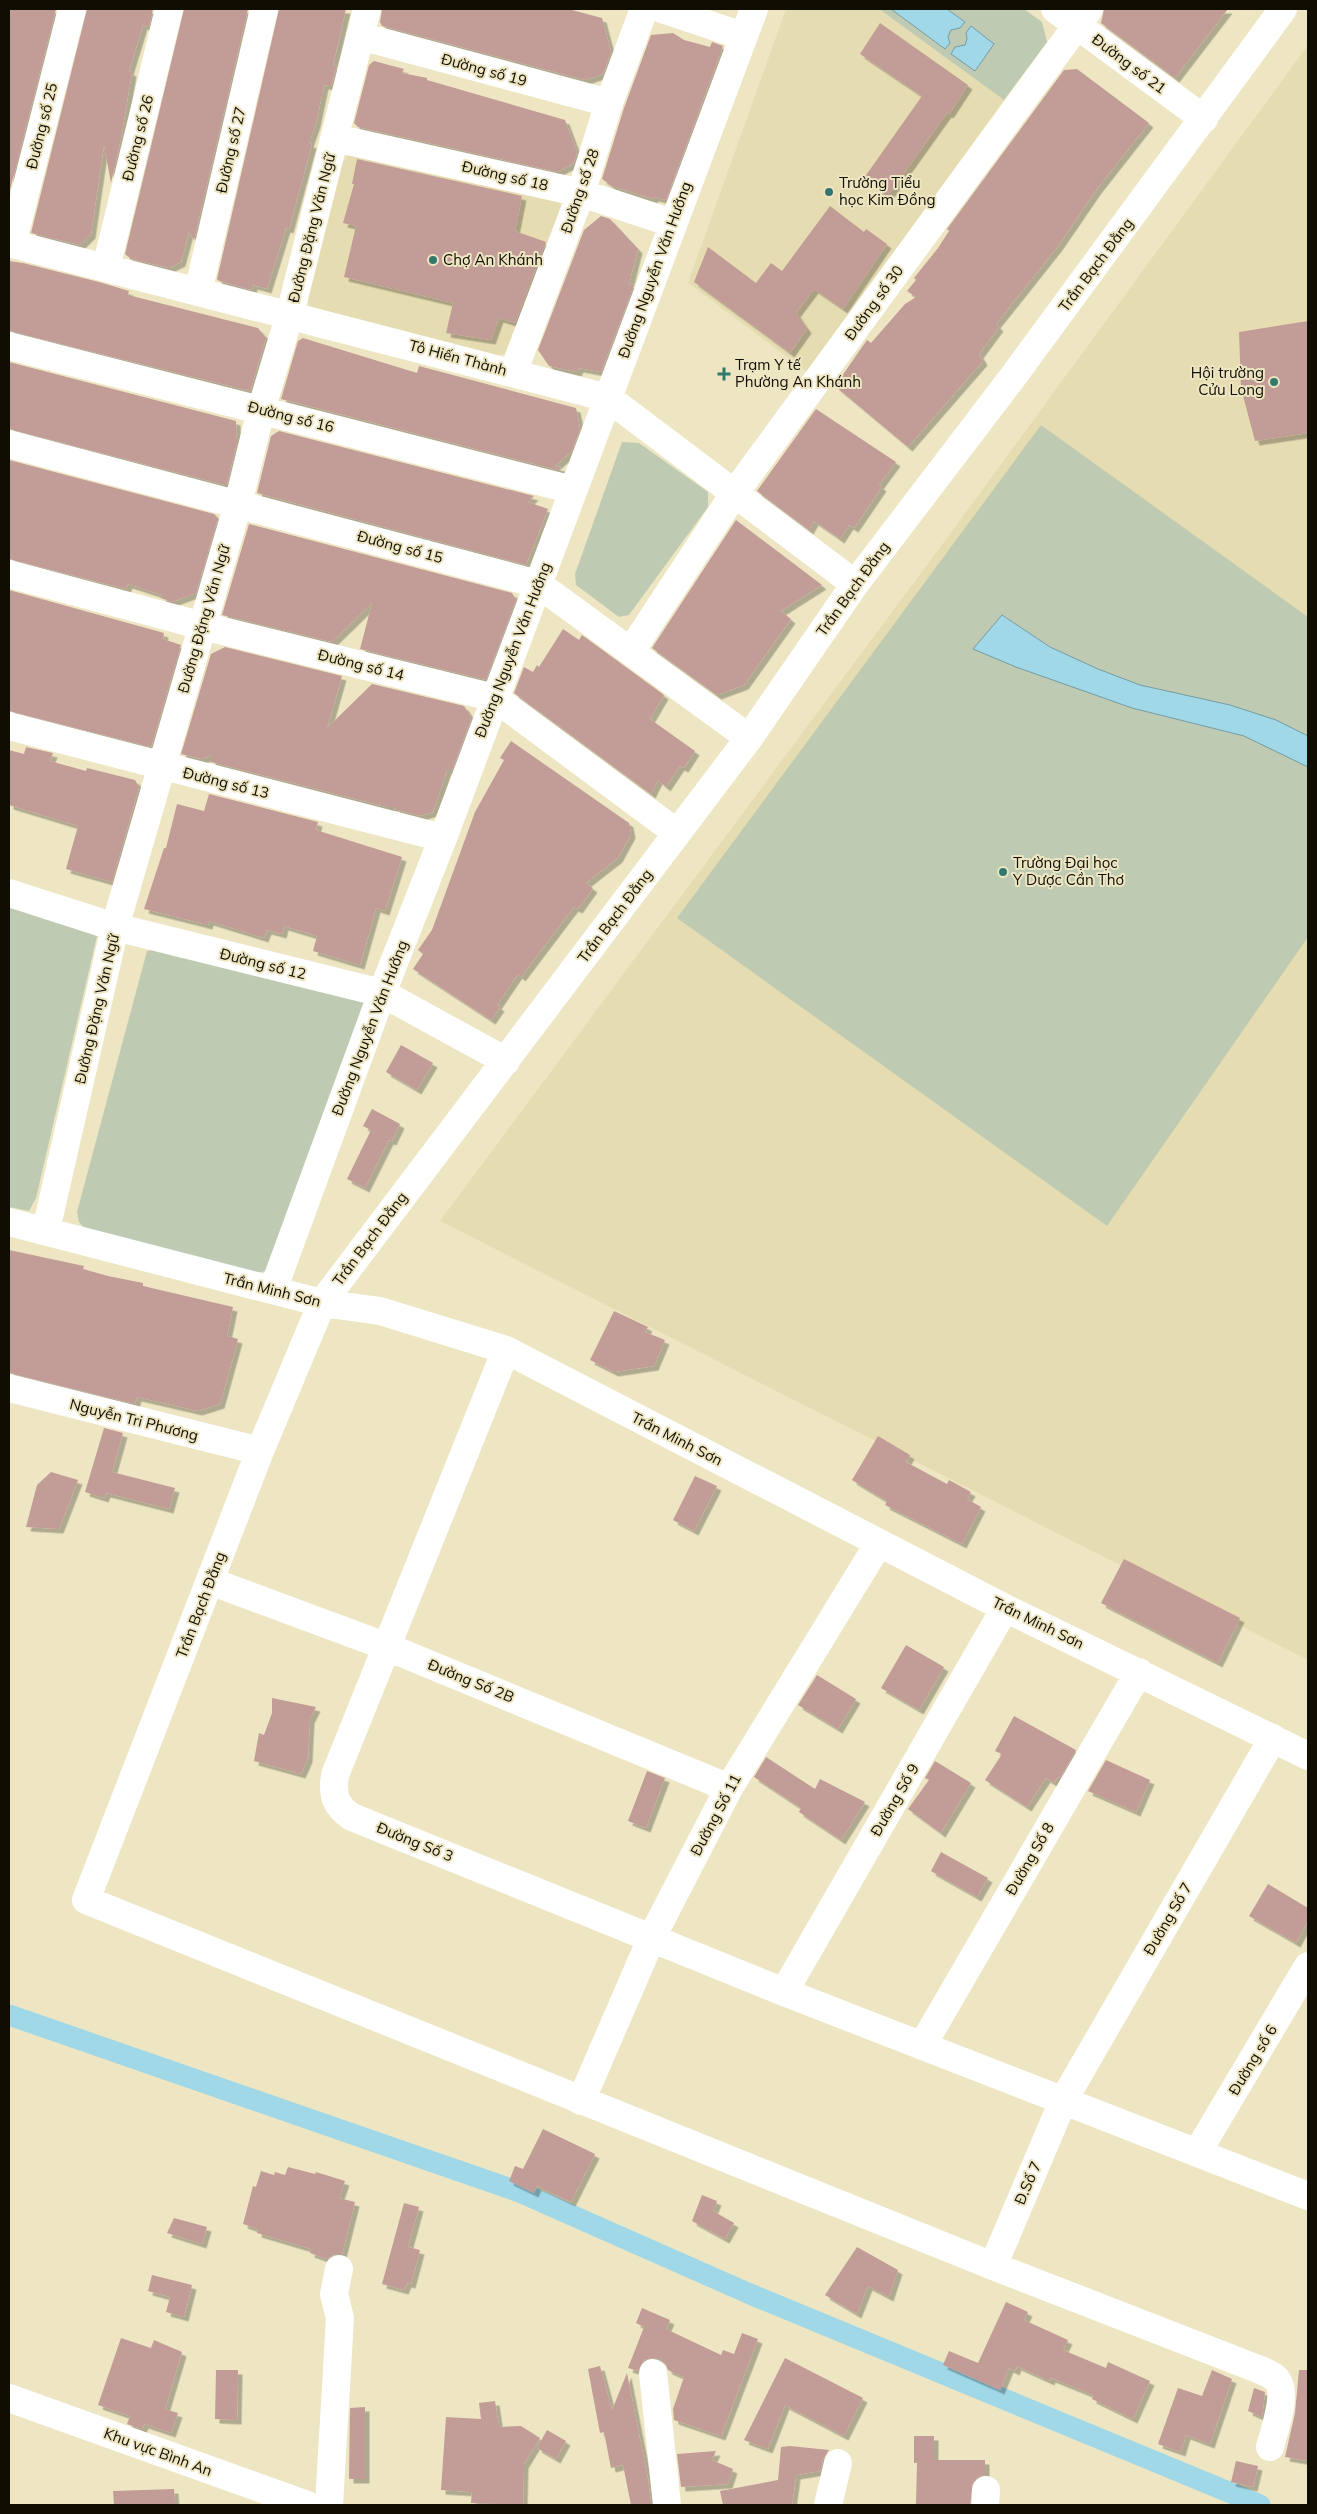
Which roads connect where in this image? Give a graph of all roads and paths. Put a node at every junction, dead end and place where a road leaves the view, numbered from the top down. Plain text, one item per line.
1 (72, 9) edge
2 (170, 9) edge
3 (264, 9) edge
4 (367, 9) edge
5 (644, 9) edge
6 (662, 9) edge
7 (754, 9) edge
8 (1055, 9) edge
9 (1283, 9) edge
10 (1083, 17) edge
11 (360, 36) junction
12 (743, 36) junction
13 (609, 103) junction
14 (1204, 119) junction
15 (335, 138) junction
16 (581, 193) junction
17 (672, 223) junction
18 (10, 243) edge
19 (106, 268) junction
20 (198, 292) junction
21 (290, 314) junction
22 (9, 346) edge
23 (513, 373) junction
24 (608, 398) junction
25 (261, 410) junction
26 (9, 444) edge
27 (573, 490) junction
28 (734, 494) junction
29 (238, 504) junction
30 (9, 574) edge
31 (538, 584) junction
32 (855, 584) junction
33 (203, 626) junction
34 (631, 651) junction
35 (495, 698) junction
36 (9, 726) edge
37 (749, 738) junction
38 (160, 766) junction
39 (677, 832) junction
40 (443, 838) junction
41 (9, 893) edge
42 (115, 927) junction
43 (382, 993) junction
44 (506, 1061) junction
45 (9, 1222) edge
46 (46, 1230) junction
47 (273, 1290) junction
48 (322, 1303) junction
49 (506, 1350) junction
50 (9, 1388) edge
51 (260, 1451) junction
52 (879, 1543) junction
53 (210, 1581) junction
54 (1005, 1608) junction
55 (385, 1646) junction
56 (1139, 1672) junction
57 (1273, 1738) junction
58 (1308, 1756) edge
59 (729, 1788) junction
60 (652, 1937) junction
61 (1308, 1966) edge
62 (784, 1992) junction
63 (922, 2046) junction
64 (581, 2101) junction
65 (1063, 2101) junction
66 (1198, 2153) junction
67 (1308, 2196) edge
68 (993, 2266) junction
69 (340, 2269) dead end
70 (653, 2373) dead end
71 (9, 2398) edge
72 (1270, 2447) dead end
73 (838, 2463) dead end
74 (307, 2505) edge
75 (329, 2505) edge
76 (668, 2505) edge
77 (828, 2505) edge

1 - 18 street, Đường số 25
2 - 19 street, Đường số 26
3 - 20 street, Đường số 27
4 - 11 street, Đường Đặng Văn Ngữ
5 - 13 street, Đường số 28
6 - 12 street
7 - 12 street, Đường Nguyễn Văn Hưởng
8 - 10 street, Đường số 21
9 - 14 street, Trần Bạch Đằng
10 - 14 street, Đường số 21
10 - 28 street, Đường số 30
11 - 13 street, Đường số 19
11 - 15 street, Đường Đặng Văn Ngữ
12 - 17 street, Đường Nguyễn Văn Hưởng
13 - 16 street, Đường số 28
14 - 32 street, Trần Bạch Đằng
15 - 16 street, Đường số 18
15 - 21 street, Đường Đặng Văn Ngữ
16 - 17 street, Đường số 18
16 - 23 street, Đường số 28
17 - 24 street, Đường Nguyễn Văn Hưởng
18 - 19 street, Tô Hiến Thành
19 - 20 street, Tô Hiến Thành
20 - 21 street, Tô Hiến Thành
21 - 23 street, Tô Hiến Thành
21 - 25 street, Đường Đặng Văn Ngữ
22 - 25 street, Đường số 16
23 - 24 street, Tô Hiến Thành
24 - 27 street, Đường Nguyễn Văn Hưởng
24 - 28 street, Tô Hiến Thành
25 - 27 street, Đường số 16
25 - 29 street, Đường Đặng Văn Ngữ
26 - 29 street, Đường số 15
27 - 31 street, Đường Nguyễn Văn Hưởng
28 - 32 street, Tô Hiến Thành
28 - 34 street, Đường số 30
29 - 31 street, Đường số 15
29 - 33 street, Đường Đặng Văn Ngữ
30 - 33 street, Đường số 14
31 - 34 street, Đường số 15
31 - 35 street, Đường Nguyễn Văn Hưởng
32 - 37 street, Trần Bạch Đằng
33 - 35 street, Đường số 14
33 - 38 street, Đường Đặng Văn Ngữ
34 - 37 street, Đường số 15
35 - 39 street, Đường số 14
35 - 40 street, Đường Nguyễn Văn Hưởng
36 - 38 street, Đường số 13
37 - 39 street, Trần Bạch Đằng
38 - 40 street, Đường số 13
38 - 42 street, Đường Đặng Văn Ngữ
39 - 44 street, Trần Bạch Đằng
40 - 43 street, Đường Nguyễn Văn Hưởng
41 - 42 street, Đường số 12
42 - 43 street, Đường số 12
42 - 46 street, Đường Đặng Văn Ngữ
43 - 44 street, Đường số 12
43 - 47 street, Đường Nguyễn Văn Hưởng
44 - 48 street, Trần Bạch Đằng
45 - 46 street, Trần Minh Sơn
46 - 47 street, Trần Minh Sơn
47 - 48 street, Trần Minh Sơn
48 - 49 street, Trần Minh Sơn
48 - 51 street, Trần Bạch Đằng
49 - 52 street, Trần Minh Sơn
49 - 55 street, Đường Số 3
50 - 51 street, Nguyễn Tri Phương
51 - 53 street, Trần Bạch Đằng
52 - 54 street, Trần Minh Sơn
52 - 59 street, Đường Số 11
53 - 55 street, Đường Số 2B
53 - 64 street, Trần Bạch Đằng
54 - 56 street, Trần Minh Sơn
54 - 62 street, Đường Số 9
55 - 59 street, Đường Số 2B
55 - 60 street, Đường Số 3
56 - 57 street, Trần Minh Sơn
56 - 63 street, Đường Số 8
57 - 58 street, Trần Minh Sơn
57 - 65 street, Đường Số 7
59 - 60 street, Đường Số 11
60 - 62 street, Đường Số 3
60 - 64 street, Đường Số 11
61 - 66 street, Đường số 6
62 - 63 street, Đường Số 3
63 - 65 street, Đường Số 3
64 - 68 street
65 - 66 street, Đường Số 3
65 - 68 street, Đ.Số 7
66 - 67 street, Đường Số 3
68 - 72 street
69 - 75 street
70 - 76 street
71 - 74 street, Khu vực Bình An
73 - 77 street

